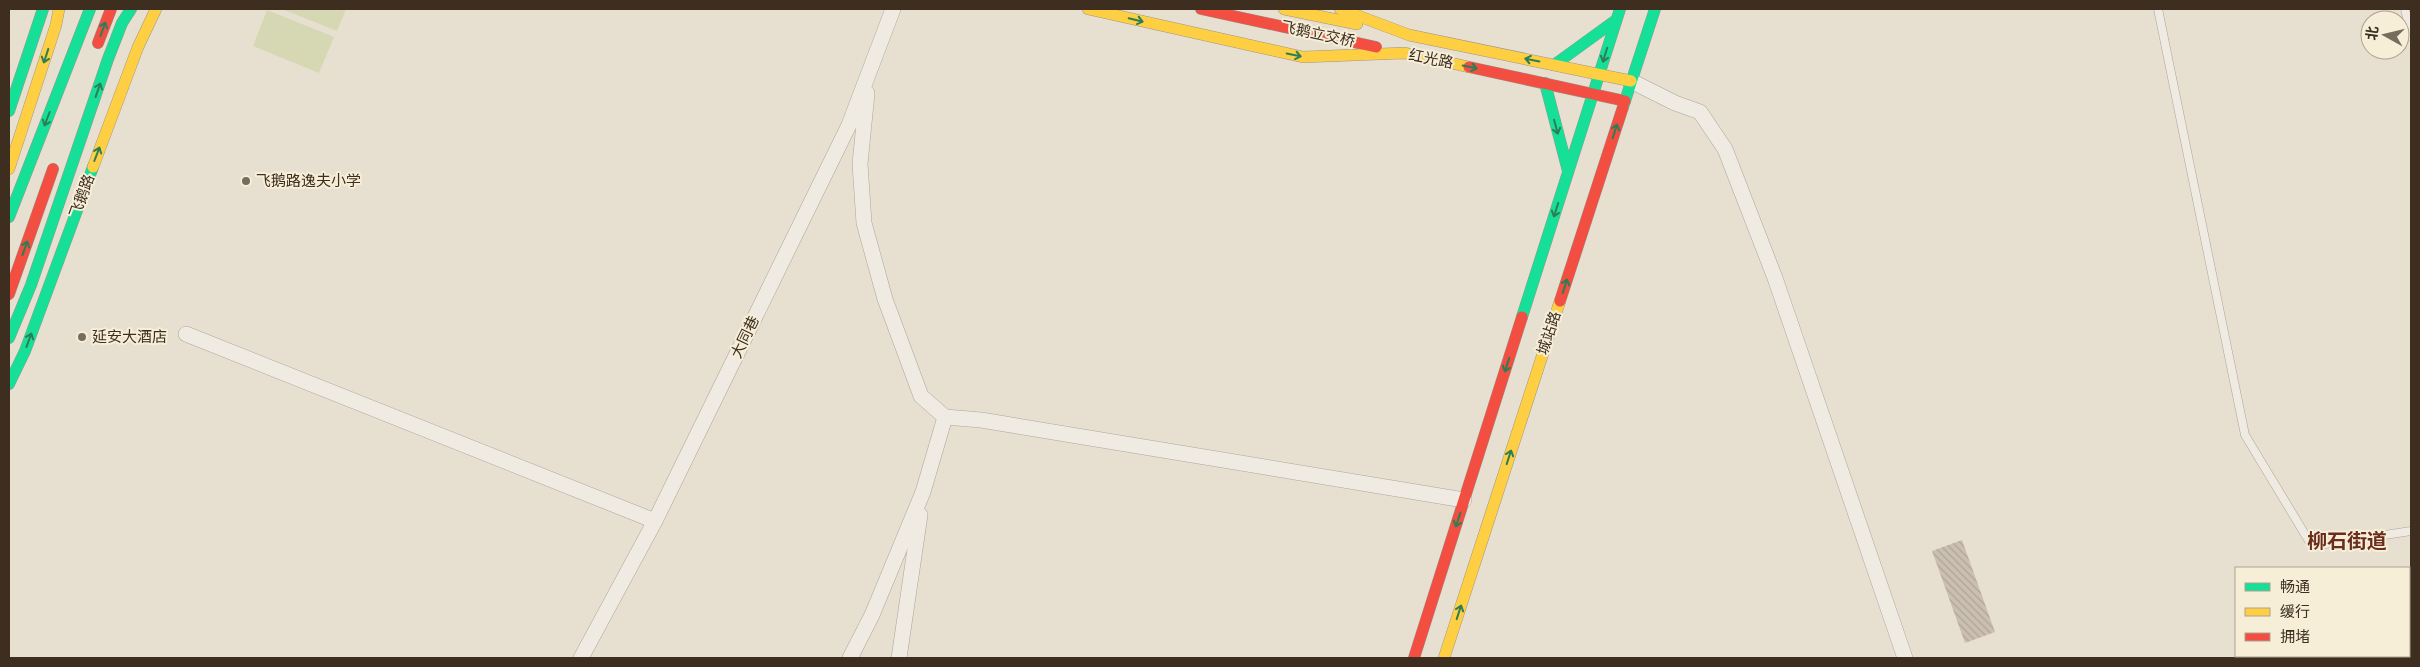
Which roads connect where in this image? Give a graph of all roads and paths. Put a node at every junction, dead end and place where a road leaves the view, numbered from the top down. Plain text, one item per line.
1 (42, 9) edge
2 (59, 9) edge
3 (90, 9) edge
4 (110, 9) edge
5 (131, 9) edge
6 (156, 9) edge
7 (893, 9) edge
8 (1088, 9) edge
9 (1201, 9) edge
10 (1284, 9) edge
11 (1340, 9) edge
12 (1654, 9) edge
13 (2158, 9) edge
14 (2405, 9) edge
15 (1618, 14) edge
16 (1409, 35) junction
17 (2411, 37) edge
18 (1405, 53) junction
19 (94, 55) dead end
20 (1554, 65) junction
21 (869, 71) junction
22 (1599, 74) junction
23 (1631, 81) junction
24 (1544, 83) junction
25 (1593, 94) junction
26 (1625, 101) junction
27 (9, 111) edge
28 (58, 156) dead end
29 (9, 169) edge
30 (1568, 171) junction
31 (9, 217) edge
32 (9, 294) edge
33 (186, 334) dead end
34 (9, 338) edge
35 (9, 384) edge
36 (945, 417) junction
37 (923, 492) junction
38 (1464, 500) junction
39 (655, 521) junction
40 (2411, 531) edge
41 (581, 658) edge
42 (850, 658) edge
43 (898, 658) edge
44 (1414, 658) edge
45 (1444, 658) edge
46 (1904, 658) edge

1 - 27 main road
2 -> 29 main road
3 -> 31 main road
19 -> 4 main road
34 -> 5 main road
35 -> 6 main road, 飞鹅路
7 - 21 street, 大同巷
8 -> 18 main road, 红光路
9 - 18 main road, 飞鹅立交桥
10 - 16 main road, 飞鹅立交桥
11 - 16 main road, 红光路
12 - 23 main road, 城站路
13 - 40 lane
14 - 17 lane
15 - 20 main road
15 -> 22 main road, 城站路
20 -> 16 main road, 红光路
18 -> 24 main road, 红光路
20 - 22 main road, 红光路
21 - 36 street
21 - 39 street, 大同巷
22 - 23 main road, 红光路
22 - 25 main road, 城站路
23 - 26 main road, 城站路
23 - 46 street
24 - 25 main road, 红光路
24 -> 30 main road
25 - 26 main road, 红光路
25 - 30 main road, 城站路
45 -> 26 main road, 城站路
32 -> 28 main road
30 -> 38 main road, 城站路
33 - 39 street
36 - 37 street
36 - 38 street
37 - 42 street
37 - 43 street
38 -> 44 main road, 城站路
39 - 41 street, 大同巷

